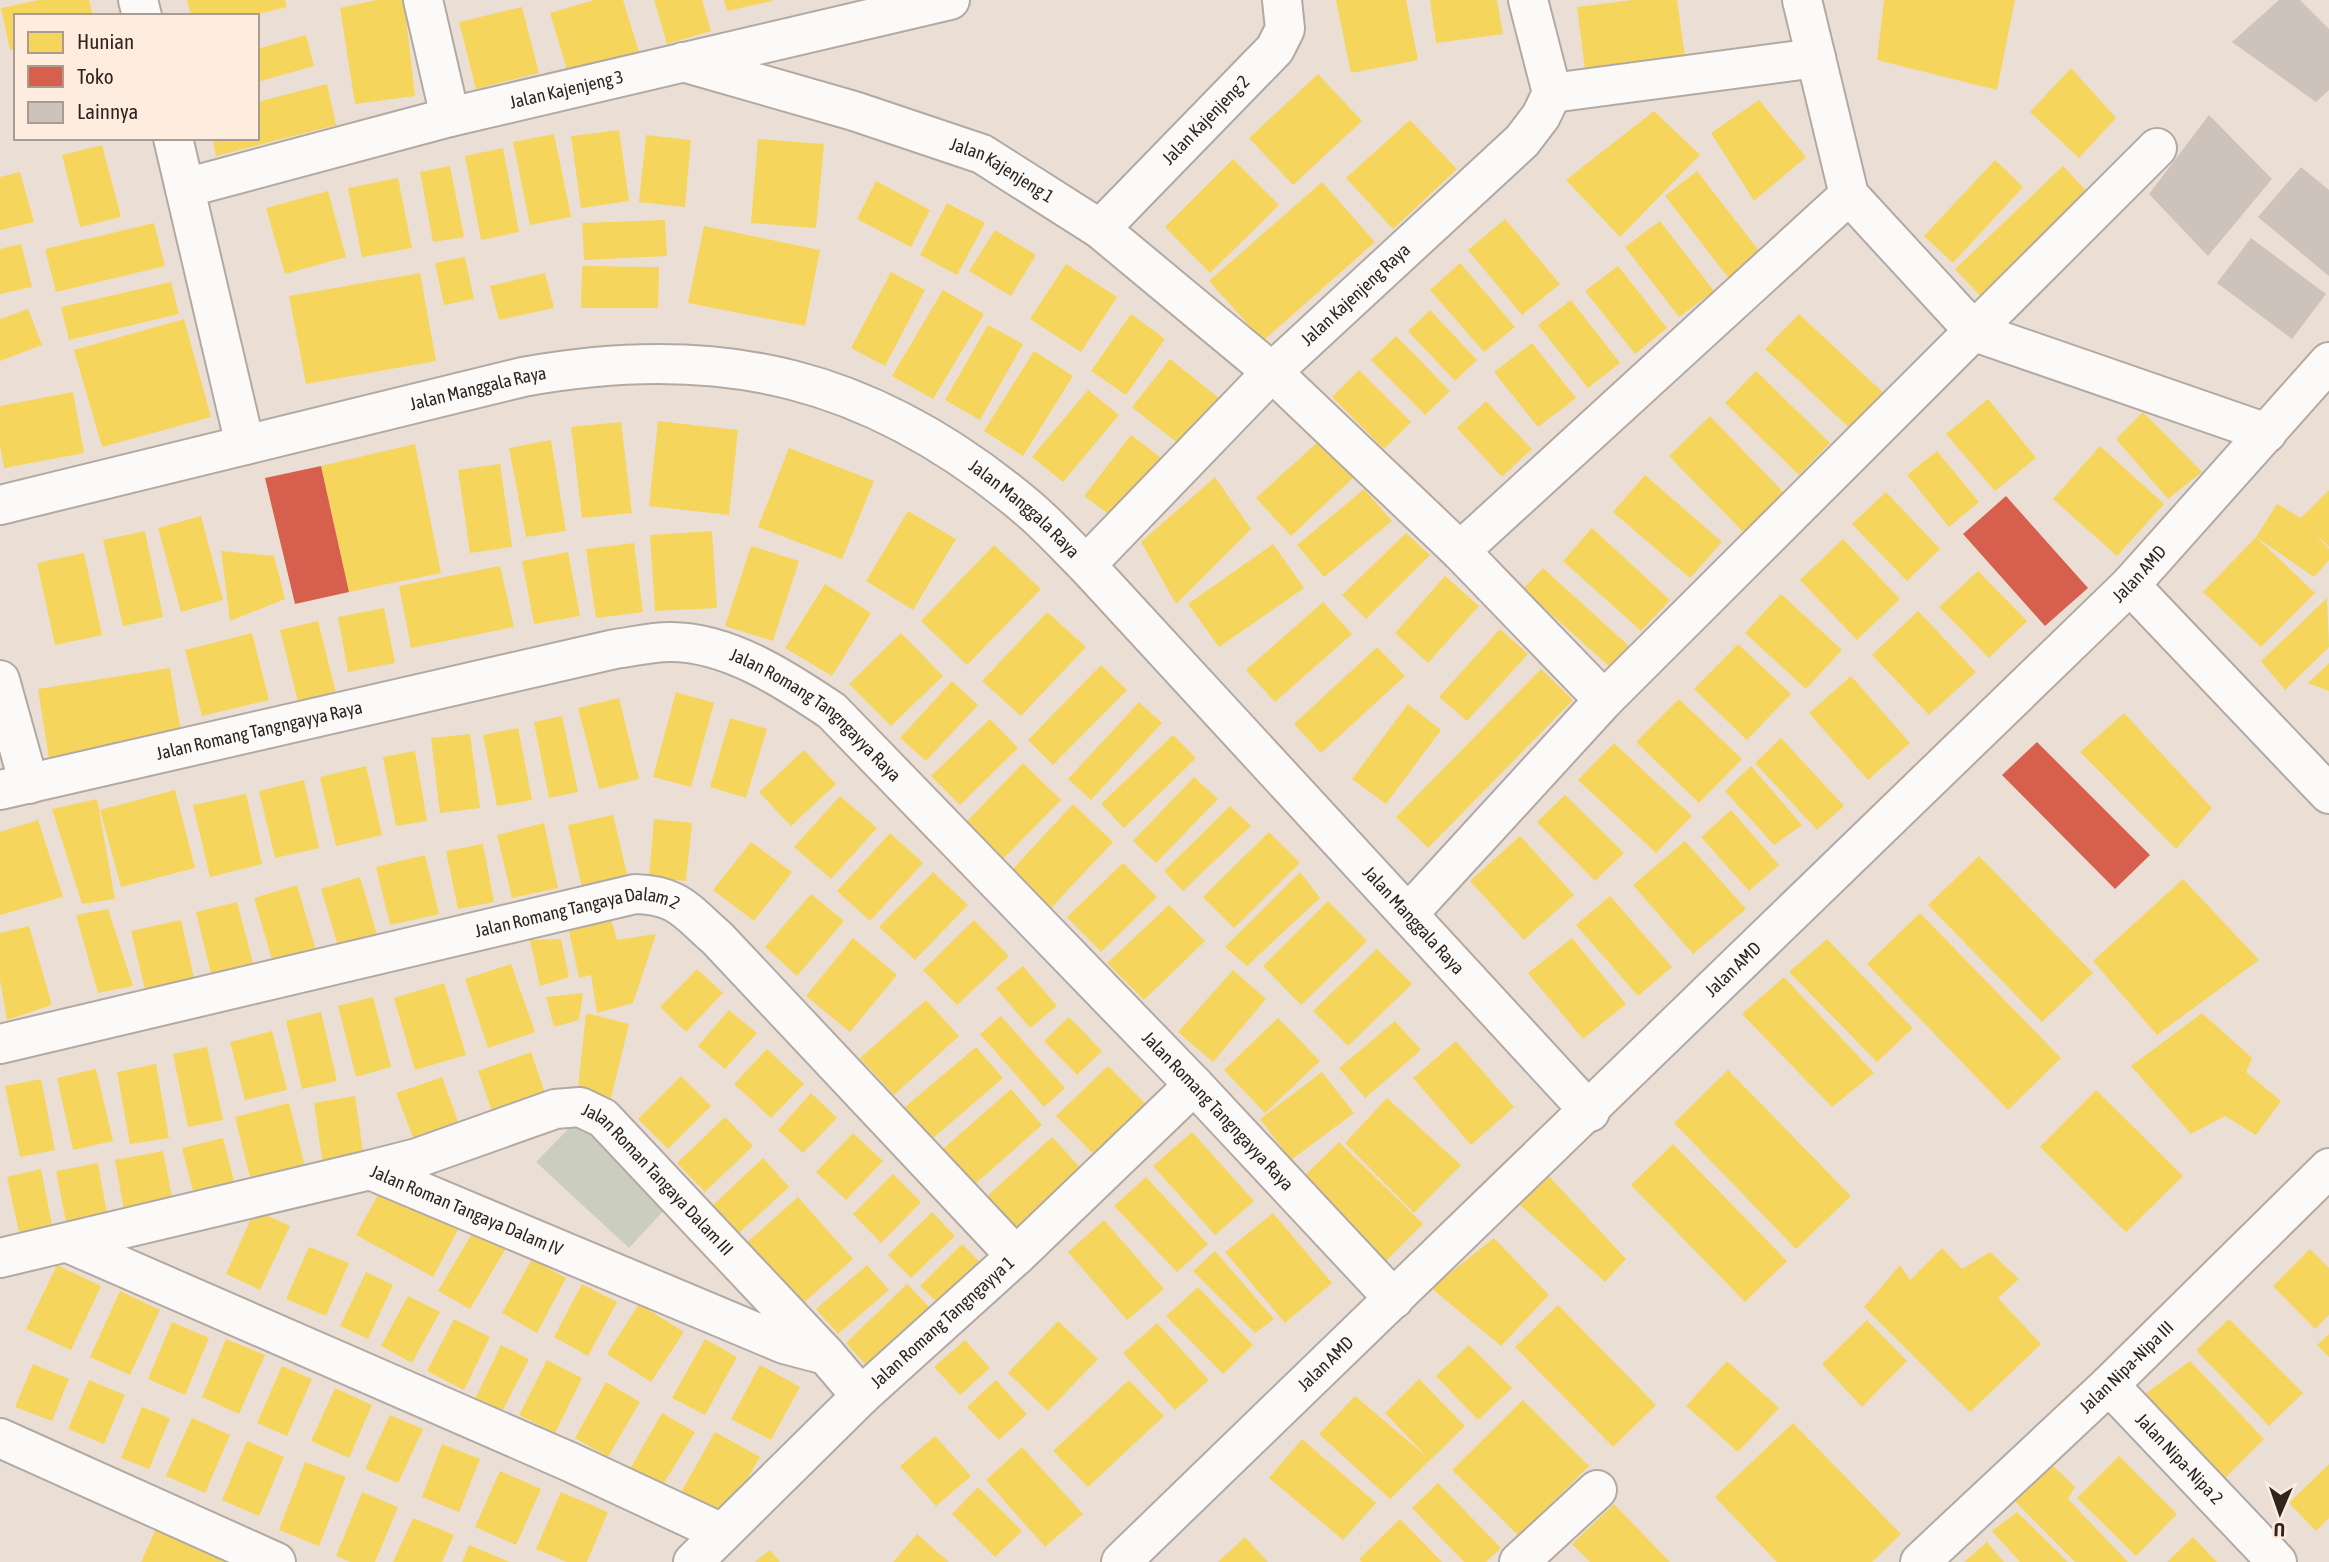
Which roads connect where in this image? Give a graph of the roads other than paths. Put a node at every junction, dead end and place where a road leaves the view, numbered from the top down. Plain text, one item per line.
1 (423, 0) edge
2 (950, 0) edge
3 (1282, 0) edge
4 (1528, 0) edge
5 (1802, 0) edge
6 (1816, 58) junction
7 (683, 62) junction
8 (1552, 93) junction
9 (450, 117) junction
10 (174, 140) edge
11 (2157, 148) dead end
12 (186, 188) junction
13 (1849, 195) junction
14 (1100, 229) junction
15 (1975, 332) junction
16 (2329, 362) edge
17 (1272, 372) junction
18 (2267, 433) junction
19 (245, 445) junction
20 (0, 505) edge
21 (1460, 551) junction
22 (1086, 565) junction
23 (2130, 585) junction
24 (0, 680) edge
25 (1604, 700) junction
26 (14, 787) edge
27 (2329, 794) edge
28 (1408, 914) junction
29 (0, 1044) edge
30 (1194, 1085) junction
31 (1590, 1112) junction
32 (370, 1170) junction
33 (2322, 1190) edge
34 (68, 1243) junction
35 (1016, 1256) junction
36 (0, 1258) edge
37 (1394, 1299) junction
38 (826, 1355) junction
39 (2109, 1385) junction
40 (861, 1396) junction
41 (0, 1438) edge
42 (1597, 1490) dead end
43 (722, 1533) junction
44 (276, 1562) edge
45 (693, 1562) edge
46 (1121, 1562) edge
47 (1519, 1562) edge
48 (1920, 1562) edge
49 (2277, 1562) edge

1 - 9 street
2 - 7 street, Jalan Kajenjeng 3
3 - 14 street, Jalan Kajenjeng 2
4 - 8 street
5 - 6 street
6 - 8 street
6 - 13 street
7 - 9 street, Jalan Kajenjeng 3
7 - 14 street, Jalan Kajenjeng 1
8 - 17 street, Jalan Kajenjeng Raya
9 - 12 street, Jalan Kajenjeng 3
10 - 12 street
11 - 15 street
12 - 19 street
13 - 15 street
13 - 21 street
14 - 17 street, Jalan Kajenjeng 1
15 - 18 street
15 - 25 street
16 - 18 street, Jalan AMD
17 - 21 street, Jalan Kajenjeng 1
17 - 22 street, Jalan Kajenjeng Raya
18 - 23 street, Jalan AMD
19 - 20 street, Jalan Manggala Raya
19 - 22 street, Jalan Manggala Raya
21 - 25 street, Jalan Kajenjeng 1
22 - 28 street, Jalan Manggala Raya
23 - 27 street
23 - 31 street, Jalan AMD
24 - 26 street
25 - 28 street
26 - 30 street, Jalan Romang Tangngayya Raya
28 - 31 street, Jalan Manggala Raya
29 - 35 street, Jalan Romang Tangaya Dalam 2
30 - 35 street, Jalan Romang Tangngayya 1
30 - 37 street, Jalan Romang Tangngayya Raya
31 - 37 street, Jalan AMD
32 - 34 street, Jalan Roman Tangaya Dalam IV
32 - 38 street, Jalan Roman Tangaya Dalam IV
32 - 38 street, Jalan Roman Tangaya Dalam III
33 - 39 street, Jalan Nipa-Nipa III
34 - 36 street, Jalan Roman Tangaya Dalam IV
34 - 43 street
35 - 40 street, Jalan Romang Tangngayya 1
37 - 46 street, Jalan AMD
38 - 40 street
39 - 48 street, Jalan Nipa-Nipa III
39 - 49 street, Jalan Nipa-Nipa 2
40 - 43 street, Jalan Romang Tangngayya 1
41 - 44 street
42 - 47 street
43 - 45 street, Jalan Romang Tangngayya 1

